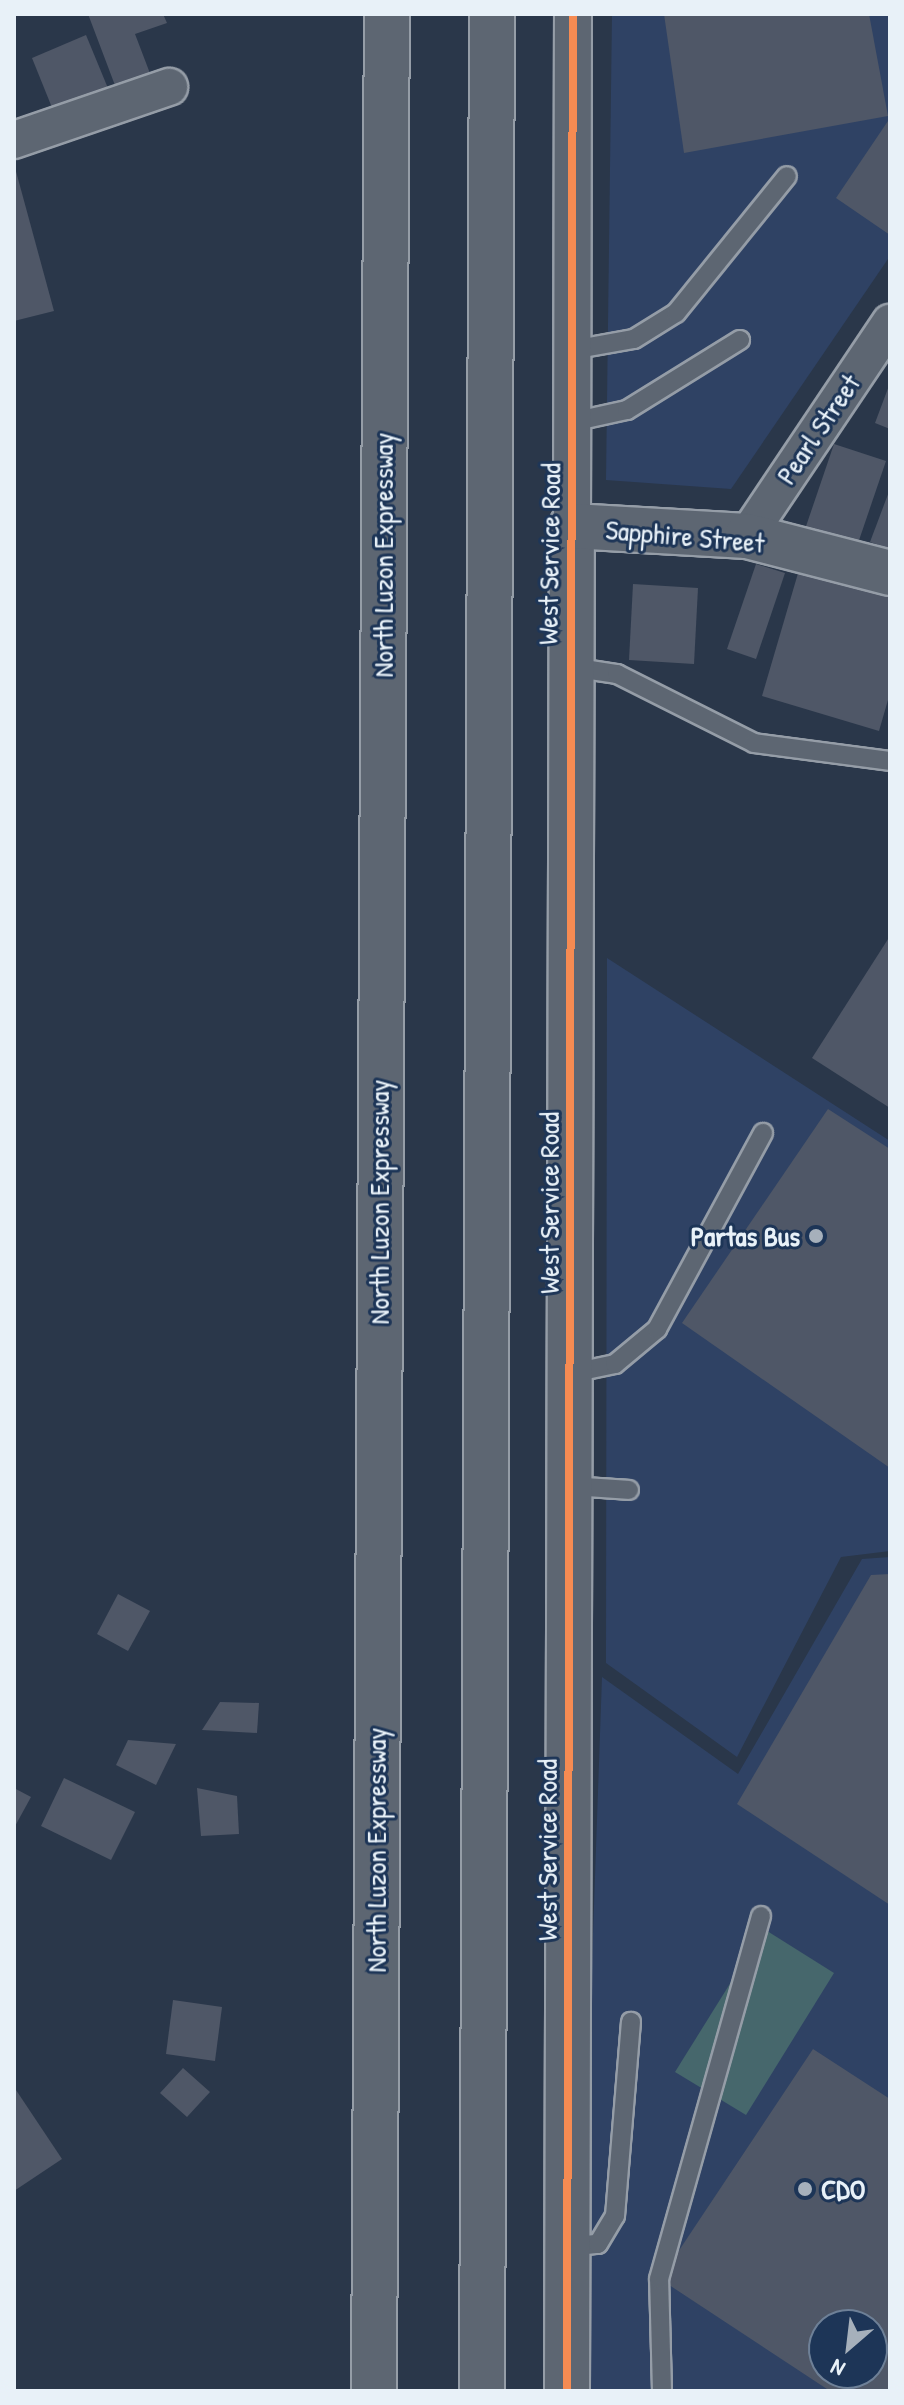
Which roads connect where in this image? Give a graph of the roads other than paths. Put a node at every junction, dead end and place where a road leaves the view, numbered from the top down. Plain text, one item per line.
1 (387, 14) edge
2 (492, 14) edge
3 (573, 14) edge
4 (169, 87) dead end
5 (14, 140) edge
6 (787, 176) dead end
7 (890, 323) edge
8 (740, 340) dead end
9 (572, 350) junction
10 (572, 422) junction
11 (572, 526) junction
12 (747, 536) junction
13 (890, 573) edge
14 (569, 666) junction
15 (890, 761) edge
16 (763, 1133) dead end
17 (572, 1373) junction
18 (571, 1486) junction
19 (629, 1490) dead end
20 (761, 1916) dead end
21 (631, 2022) dead end
22 (567, 2247) junction
23 (374, 2391) edge
24 (482, 2391) edge
25 (567, 2391) edge
26 (662, 2391) edge

1 - 23 main road, North Luzon Expressway
2 - 24 main road
3 - 9 street, West Service Road
4 - 5 street
6 - 9 lane
7 - 12 street, Pearl Street
8 - 10 lane
9 - 10 street, West Service Road
10 - 11 street, West Service Road
11 - 12 main road, Sapphire Street
11 - 14 main road, West Service Road
12 - 13 main road, Sapphire Street
14 - 15 lane
14 - 17 main road, West Service Road
16 - 17 lane
17 - 18 main road, West Service Road
18 - 19 lane
18 - 22 main road, West Service Road
20 - 26 lane
21 - 22 lane
22 - 25 main road, West Service Road

